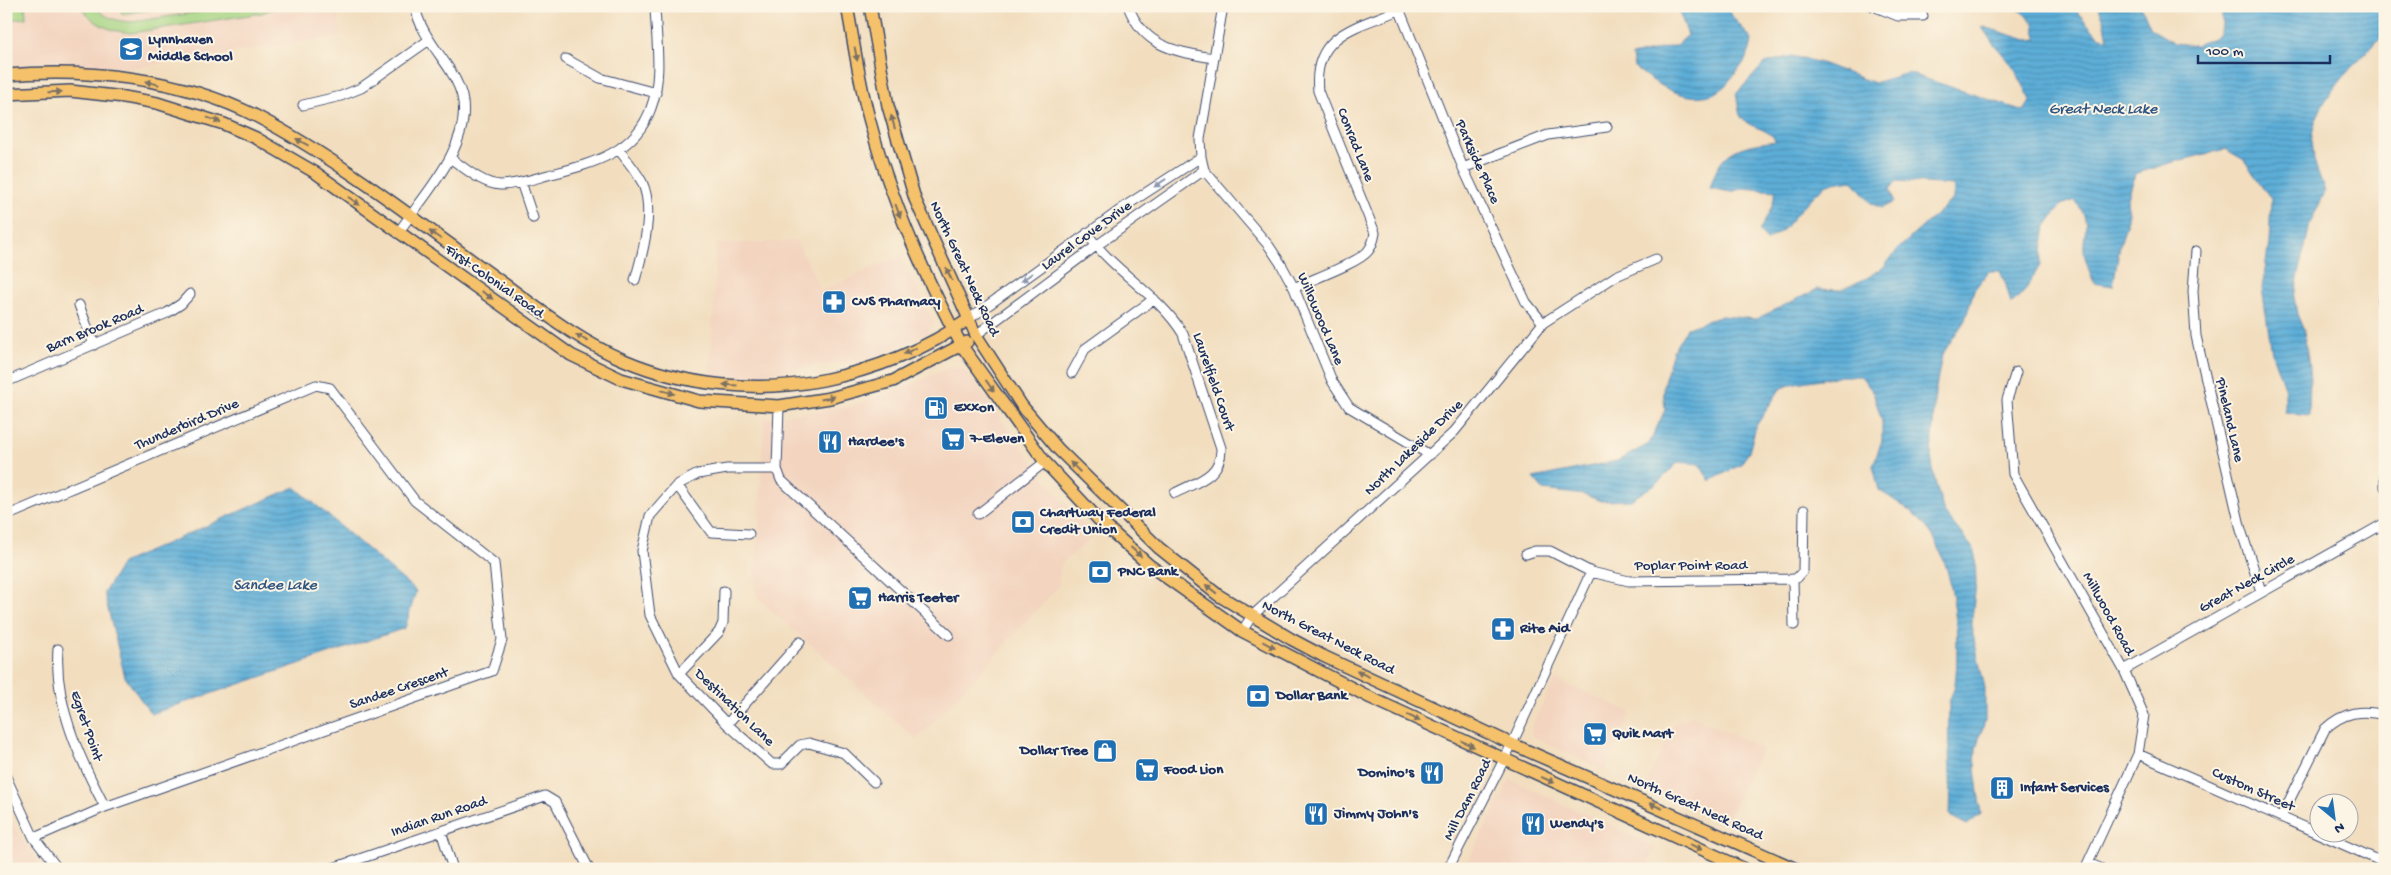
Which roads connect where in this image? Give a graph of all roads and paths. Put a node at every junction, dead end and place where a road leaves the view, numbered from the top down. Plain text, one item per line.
1 (414, 6) edge
2 (654, 6) edge
3 (847, 6) edge
4 (870, 6) edge
5 (1223, 6) edge
6 (1873, 6) edge
7 (1128, 8) edge
8 (1399, 8) edge
9 (1923, 16) dead end
10 (429, 40) junction
11 (1213, 58) junction
12 (566, 59) dead end
13 (6, 75) edge
14 (656, 93) junction
15 (6, 94) edge
16 (303, 104) dead end
17 (1607, 127) dead end
18 (620, 150) junction
19 (1201, 156) junction
20 (450, 158) junction
21 (1463, 168) junction
22 (1204, 170) junction
23 (521, 182) junction
24 (409, 216) junction
25 (533, 218) dead end
26 (398, 233) junction
27 (1087, 233) junction
28 (1096, 246) junction
29 (2196, 251) dead end
30 (1656, 259) dead end
31 (635, 280) dead end
32 (1294, 288) junction
33 (2385, 291) edge
34 (190, 294) dead end
35 (1154, 299) junction
36 (79, 305) dead end
37 (2385, 317) edge
38 (969, 319) junction
39 (1543, 323) junction
40 (954, 330) junction
41 (976, 335) junction
42 (94, 345) junction
43 (962, 346) junction
44 (2016, 372) dead end
45 (1072, 373) dead end
46 (6, 382) edge
47 (779, 406) junction
48 (361, 430) joint
49 (1430, 456) junction
50 (1045, 462) junction
51 (2385, 463) edge
52 (777, 469) junction
53 (677, 485) junction
54 (2385, 487) edge
55 (1175, 493) dead end
56 (1804, 510) dead end
57 (978, 514) dead end
58 (6, 516) edge
59 (2385, 523) edge
60 (749, 534) dead end
61 (1526, 554) dead end
62 (1591, 572) junction
63 (1792, 579) junction
64 (724, 591) dead end
65 (2261, 591) junction
66 (1252, 616) junction
67 (1794, 625) dead end
68 (1242, 631) junction
69 (949, 634) dead end
70 (800, 642) dead end
71 (58, 649) dead end
72 (2124, 670) junction
73 (679, 674) junction
74 (2385, 716) edge
75 (727, 724) junction
76 (1512, 744) junction
77 (2138, 754) junction
78 (1503, 760) junction
79 (6, 777) edge
80 (874, 782) dead end
81 (105, 807) junction
82 (2281, 817) junction
83 (441, 831) junction
84 (34, 838) junction
85 (2385, 863) edge
86 (2087, 866) edge
87 (58, 869) edge
88 (330, 869) edge
89 (453, 869) edge
90 (589, 869) edge
91 (1448, 869) edge
92 (1745, 869) edge
93 (1796, 869) edge
94 (2102, 869) edge

1 - 10 street
2 - 14 street
3 -> 40 main road
38 -> 4 main road, North Great Neck Road
5 - 11 street
6 - 9 street
7 - 11 street
8 - 21 street, Parkside Place
8 - 32 street, Conrad Lane
10 - 16 street
10 - 20 street
11 - 19 street
12 - 14 street
24 -> 13 main road, First Colonial Road
14 - 18 street
15 -> 26 main road, First Colonial Road
17 - 21 street
18 - 23 street
18 - 31 street
19 - 22 street
19 -> 27 street, Laurel Cove Drive
20 - 23 street
20 - 24 street
21 - 39 street, Parkside Place
22 - 28 street, Laurel Cove Drive
22 - 32 street, Willowood Lane
23 - 25 street
24 - 26 street
40 -> 24 main road, First Colonial Road
26 -> 47 main road, First Colonial Road
27 - 28 street, Laurelfield Court
27 -> 38 street, Laurel Cove Drive
28 - 35 street, Laurelfield Court
28 - 41 street, Laurel Cove Drive
29 - 65 street, Pineland Lane
30 - 39 street, North Lakeside Drive
32 - 49 street, Willowood Lane
33 - 37 street
34 - 42 street, Barn Brook Road
35 - 45 street
35 - 55 street, Laurelfield Court
36 - 42 street
38 - 40 main road, First Colonial Road
38 - 41 main road, North Great Neck Road
39 - 49 street, North Lakeside Drive
40 - 43 main road
41 - 43 main road, First Colonial Road
66 -> 41 main road, North Great Neck Road
42 - 46 street, Barn Brook Road
47 -> 43 main road, First Colonial Road
43 -> 50 main road
44 - 72 street, Millwood Road
47 - 52 street
48 - 58 street, Thunderbird Drive
48 - 81 street, Sandee Crescent
49 - 66 street, North Lakeside Drive
50 - 57 street
50 -> 68 main road
51 - 54 street
52 - 53 street, Destination Lane
52 - 69 street
53 - 60 street
53 - 73 street, Destination Lane
56 - 63 street
59 - 65 street, Great Neck Circle
61 - 62 street, Poplar Point Road
62 - 63 street, Poplar Point Road
62 - 76 street
63 - 67 street
64 - 73 street
65 - 72 street, Great Neck Circle
66 - 68 street, North Lakeside Drive
76 -> 66 main road, North Great Neck Road
68 -> 78 main road
70 - 75 street
71 - 81 street, Egret Point
72 - 77 street, Millwood Road
73 - 75 street, Destination Lane
74 - 82 street
75 - 80 street, Destination Lane
76 - 78 street, Mill Dam Road
93 -> 76 main road, North Great Neck Road
77 - 82 street, Custom Street
77 - 86 street, Millwood Road
78 - 91 street, Mill Dam Road
78 -> 92 main road
79 - 84 street
81 - 84 street, Sandee Crescent
82 - 85 street, Custom Street
83 - 88 street, Indian Run Road
83 - 89 street
83 - 90 street, Indian Run Road
84 - 87 street
86 - 94 street

